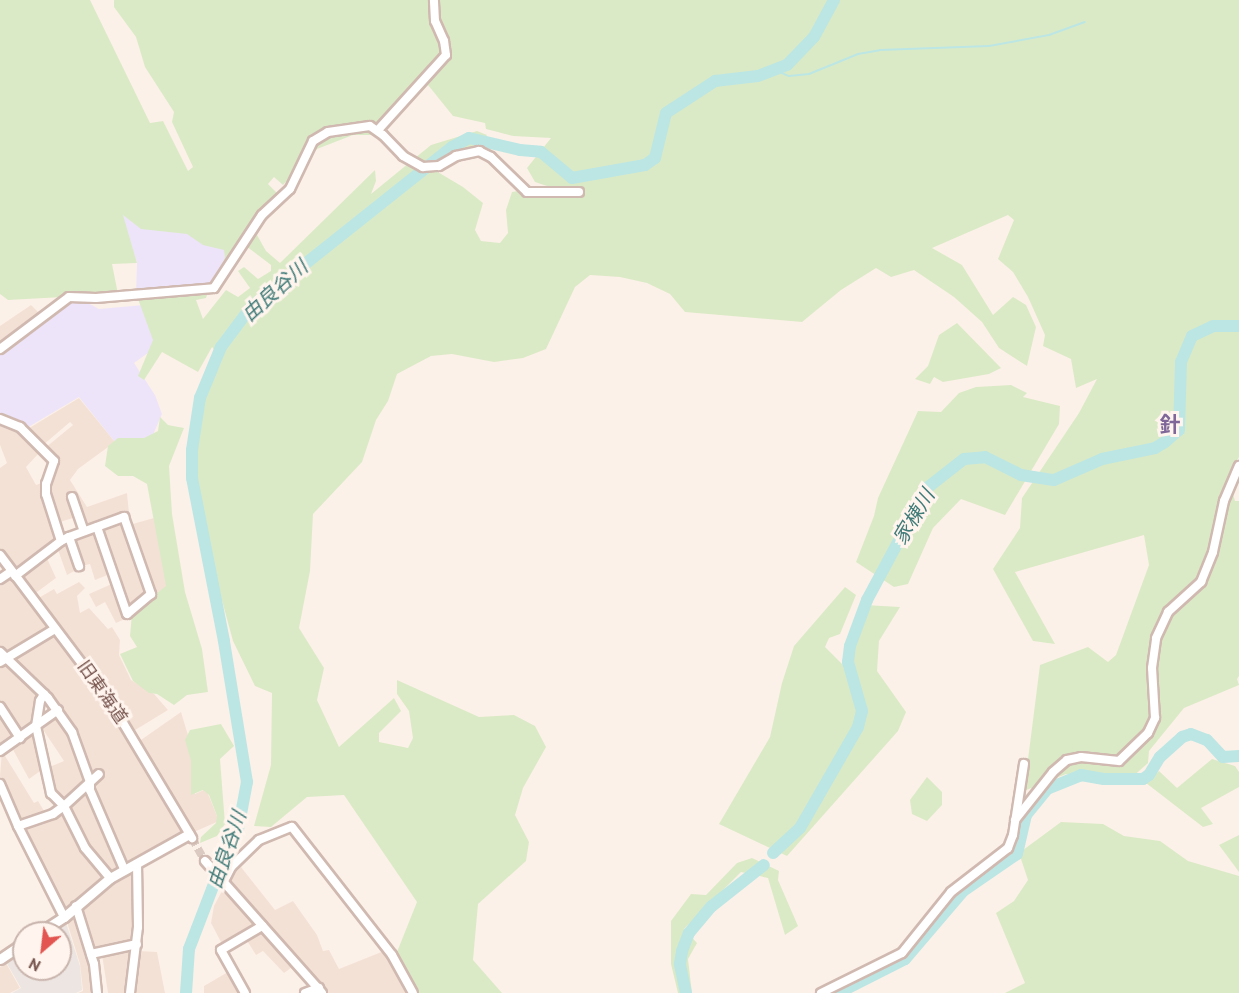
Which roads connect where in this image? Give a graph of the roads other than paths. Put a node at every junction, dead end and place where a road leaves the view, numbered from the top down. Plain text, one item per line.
1 (434, 0) edge
2 (378, 130) junction
3 (579, 192) dead end
4 (0, 349) edge
5 (0, 419) edge
6 (1239, 466) edge
7 (1235, 481) edge
8 (72, 497) dead end
9 (97, 527) junction
10 (84, 531) junction
11 (65, 539) junction
12 (0, 555) edge
13 (79, 566) dead end
14 (13, 573) junction
15 (0, 579) edge
16 (55, 629) junction
17 (0, 652) edge
18 (8, 657) junction
19 (0, 662) edge
20 (44, 694) junction
21 (0, 707) edge
22 (58, 710) junction
23 (36, 726) junction
24 (20, 738) junction
25 (0, 751) edge
26 (1024, 764) dead end
27 (99, 774) dead end
28 (90, 782) junction
29 (0, 783) edge
30 (64, 806) junction
31 (1016, 820) junction
32 (18, 826) junction
33 (190, 836) joint
34 (205, 861) tunnel mouth
35 (137, 864) junction
36 (124, 869) junction
37 (110, 878) junction
38 (222, 882) junction
39 (76, 906) junction
40 (64, 917) junction
41 (58, 921) edge
42 (262, 926) junction
43 (137, 944) junction
44 (92, 954) junction
45 (320, 990) edge
46 (97, 993) edge
47 (130, 993) edge
48 (245, 993) edge
49 (305, 993) edge
50 (412, 993) edge
51 (821, 993) edge

1 - 2 street
2 - 3 street
2 - 4 street
5 - 11 street
6 - 7 street
7 - 31 street
8 - 10 street
9 - 9 street
9 - 10 street
10 - 11 street
11 - 13 street
11 - 14 street
12 - 14 street, 旧東海道
14 - 15 street
14 - 16 street, 旧東海道
16 - 18 street
16 - 33 street, 旧東海道
17 - 18 street
18 - 19 street
18 - 20 street
20 - 22 street
20 - 23 street
21 - 24 street
22 - 23 street
22 - 28 street
23 - 24 street
23 - 30 street
24 - 25 street
26 - 31 street
27 - 28 street
28 - 30 street
28 - 36 street
29 - 32 street
30 - 32 street
30 - 37 street
31 - 51 street
32 - 40 street
33 - 35 street
34 - 38 street
35 - 36 street
35 - 43 street
36 - 37 street
37 - 39 street
38 - 42 street
38 - 50 street
39 - 40 street
39 - 44 street
40 - 41 street
42 - 45 street
42 - 48 street
43 - 44 street
43 - 47 street
44 - 46 street
45 - 49 street

